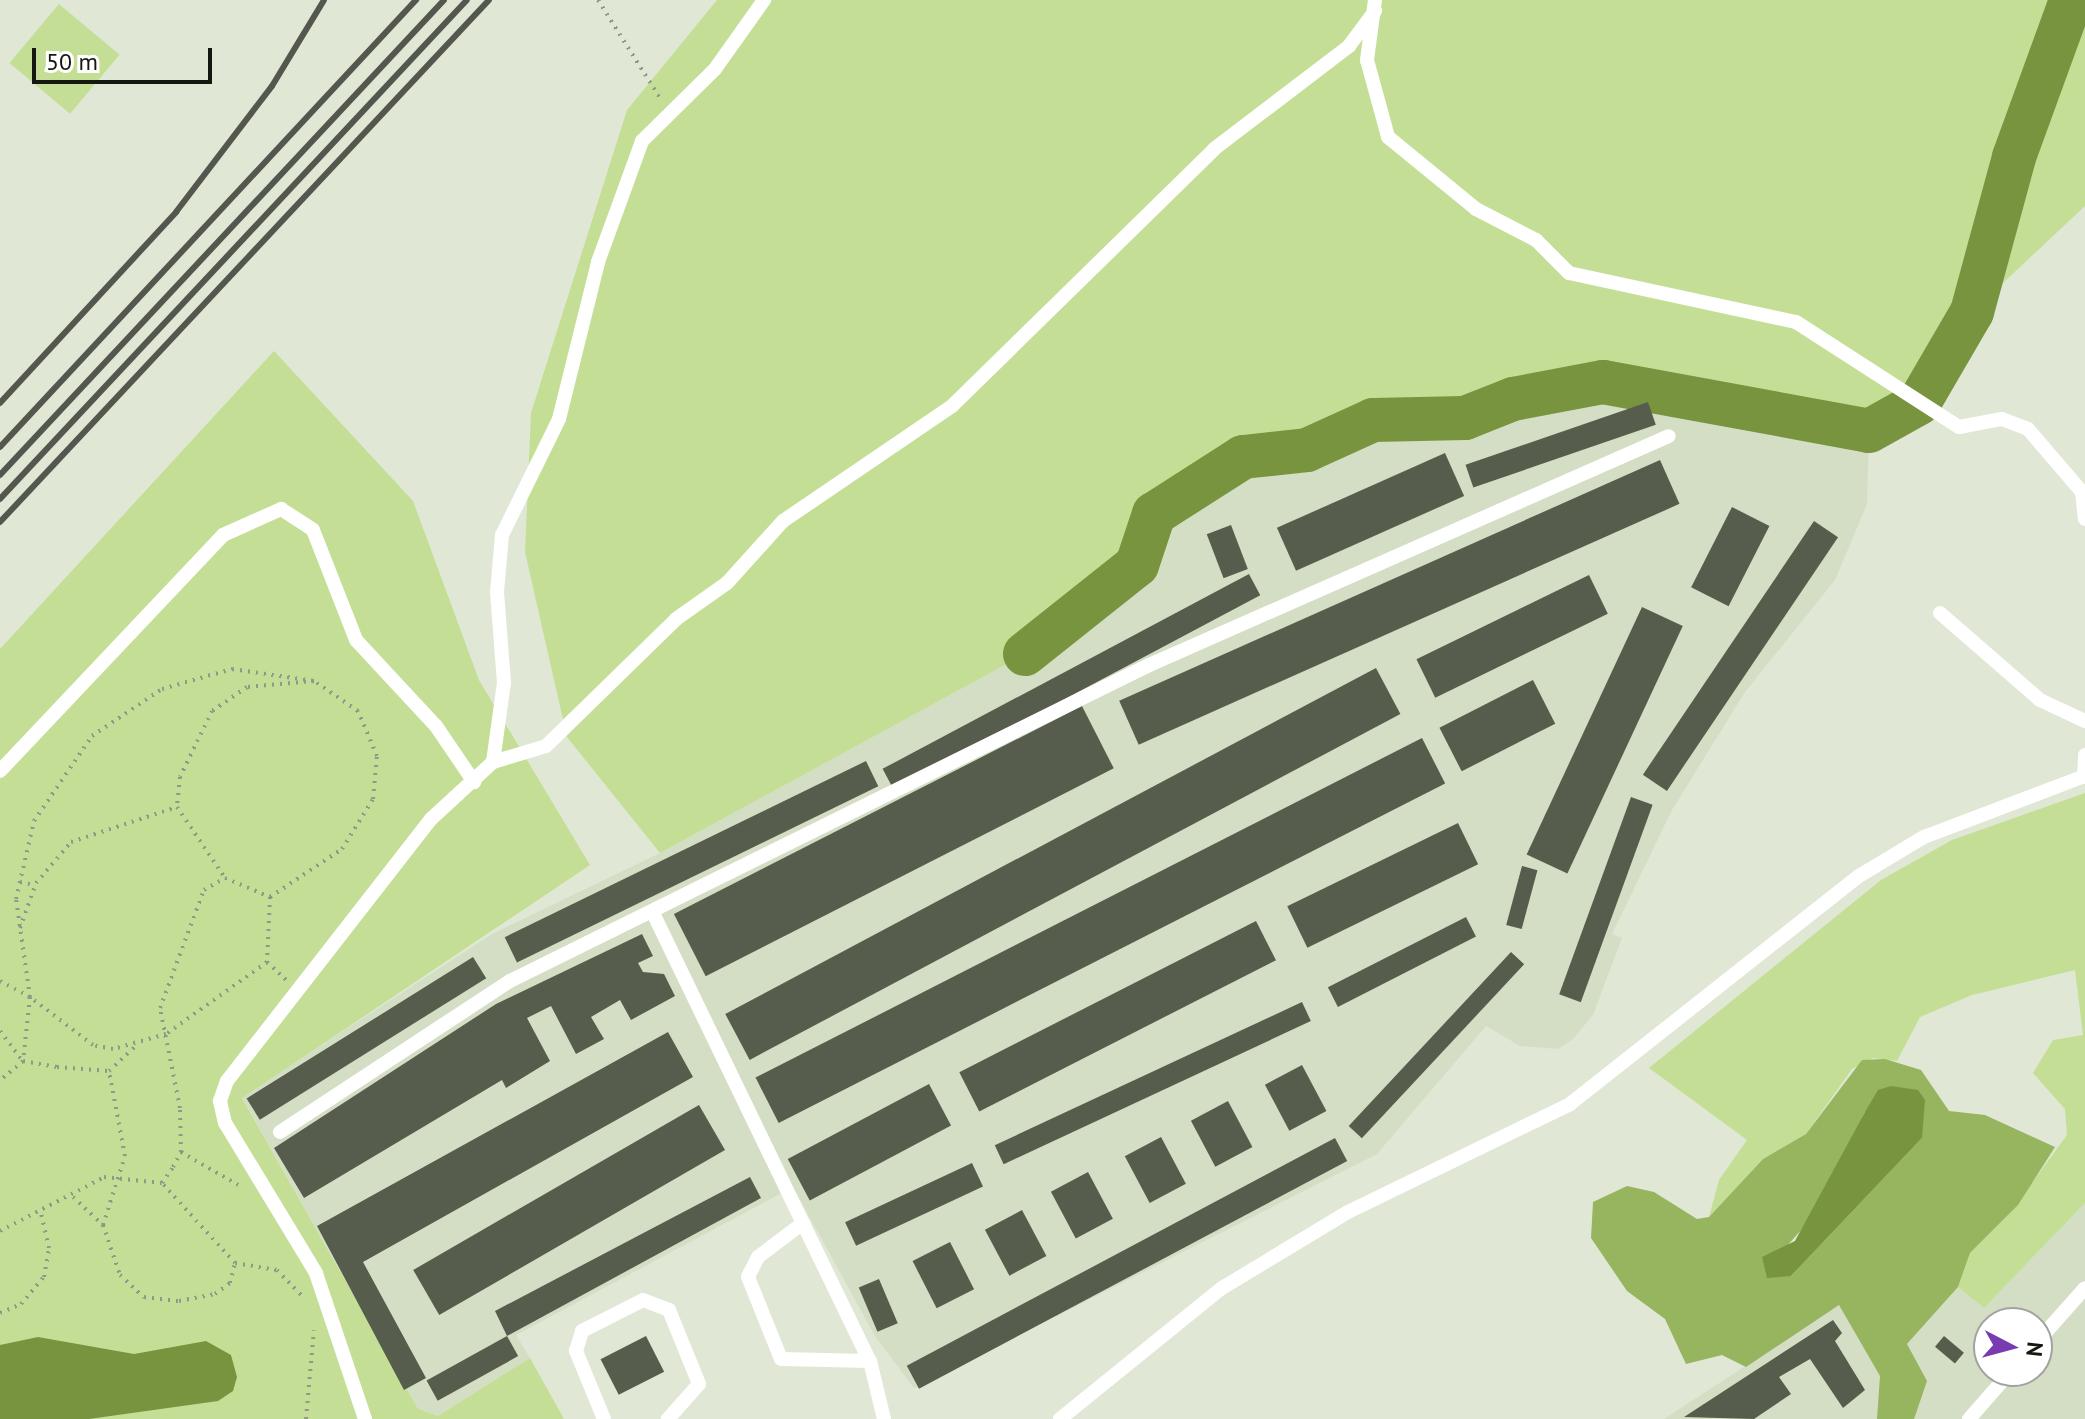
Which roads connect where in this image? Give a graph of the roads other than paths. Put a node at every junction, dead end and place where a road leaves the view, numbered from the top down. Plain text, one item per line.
1 (764, 0) edge
2 (1375, 6) edge
3 (1669, 436) dead end
4 (2085, 519) edge
5 (1940, 613) dead end
6 (2085, 721) edge
7 (2085, 755) edge
8 (493, 762) junction
9 (0, 771) edge
10 (2085, 776) edge
11 (474, 782) junction
12 (653, 913) junction
13 (280, 1132) dead end
14 (803, 1223) junction
15 (2085, 1288) edge
16 (2053, 1324) edge
17 (870, 1361) junction
18 (1997, 1387) edge
19 (365, 1419) edge
20 (604, 1419) edge
21 (668, 1419) edge
22 (884, 1419) edge
23 (1060, 1419) edge
24 (1969, 1419) edge

1 - 8 lane
2 - 4 lane
2 - 8 lane
3 - 12 lane
5 - 6 lane
7 - 10 lane
8 - 11 lane
9 - 11 lane
10 - 23 lane
11 - 19 lane
12 - 13 lane
12 - 14 lane
14 - 17 lane
14 - 17 lane
15 - 16 lane
17 - 22 lane
18 - 24 lane
20 - 21 lane

